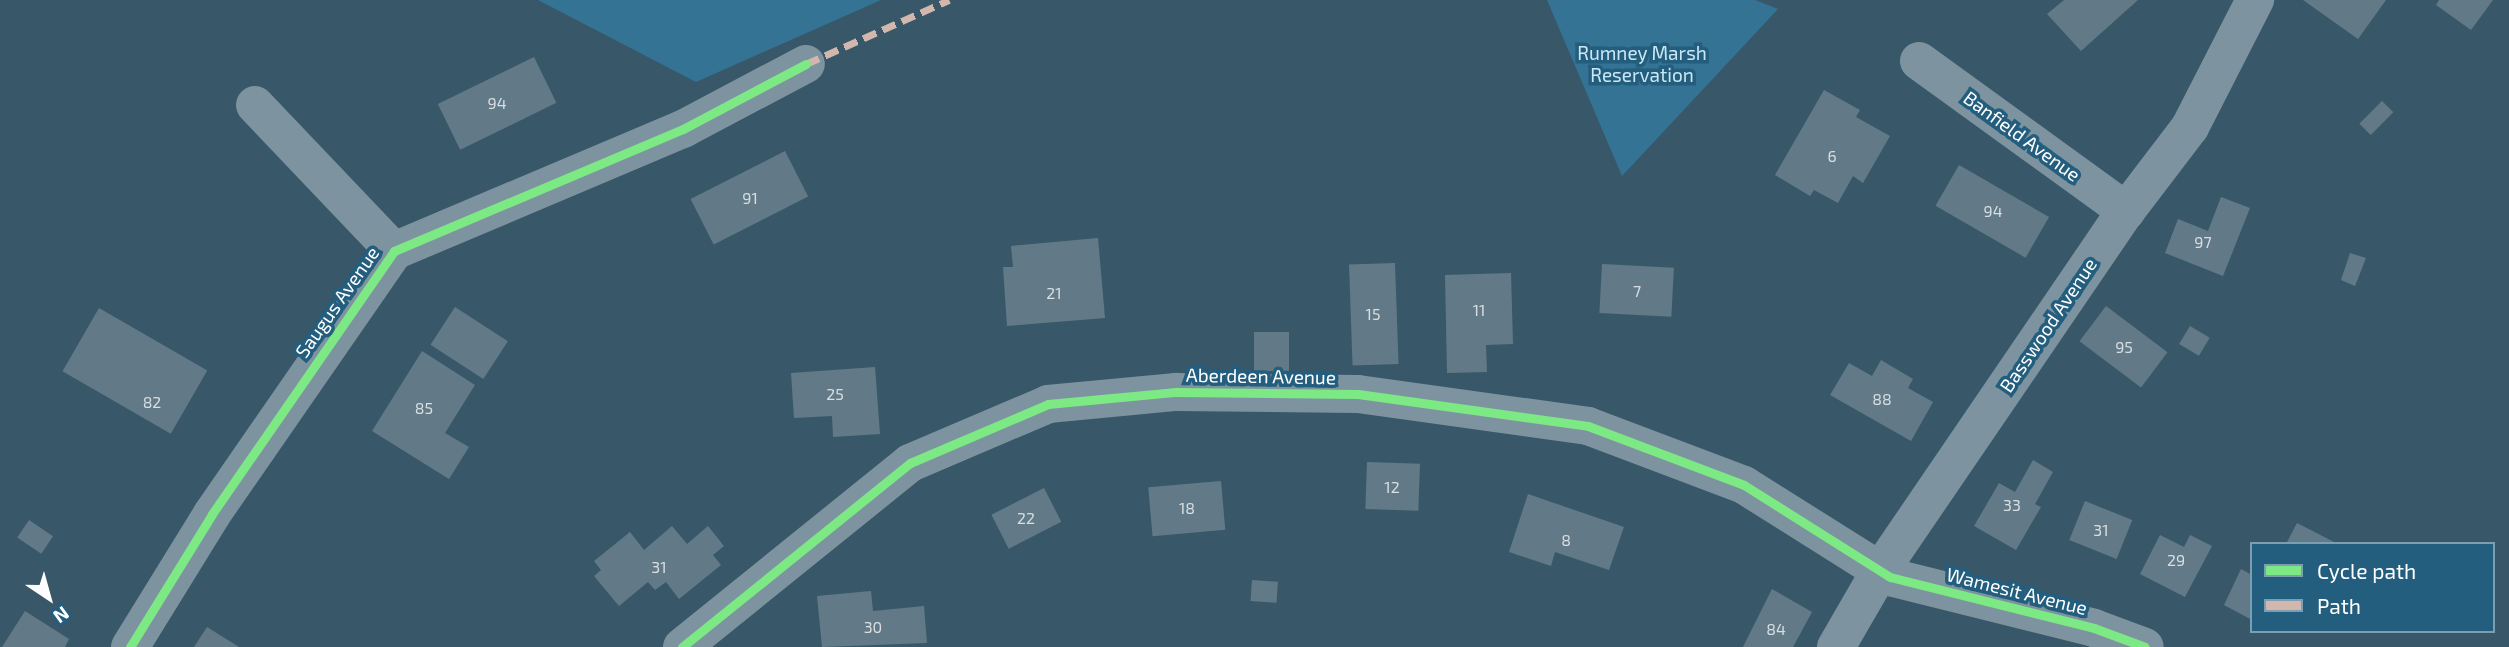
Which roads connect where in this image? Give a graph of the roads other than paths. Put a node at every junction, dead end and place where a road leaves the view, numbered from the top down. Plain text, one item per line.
1 (2255, 0) edge
2 (1919, 61) dead end
3 (807, 64) dead end
4 (256, 105) dead end
5 (2126, 211) junction
6 (394, 251) junction
7 (1880, 571) junction
8 (130, 647) edge
9 (682, 647) edge
10 (1836, 647) edge
11 (2145, 647) edge

1 - 5 street, Basswood Avenue
2 - 5 street, Banfield Avenue
3 - 6 street, Saugus Avenue
4 - 6 street
5 - 7 street, Basswood Avenue
6 - 8 street, Saugus Avenue
7 - 9 street, Aberdeen Avenue
7 - 10 street, Basswood Avenue
7 - 11 street, Wamesit Avenue

